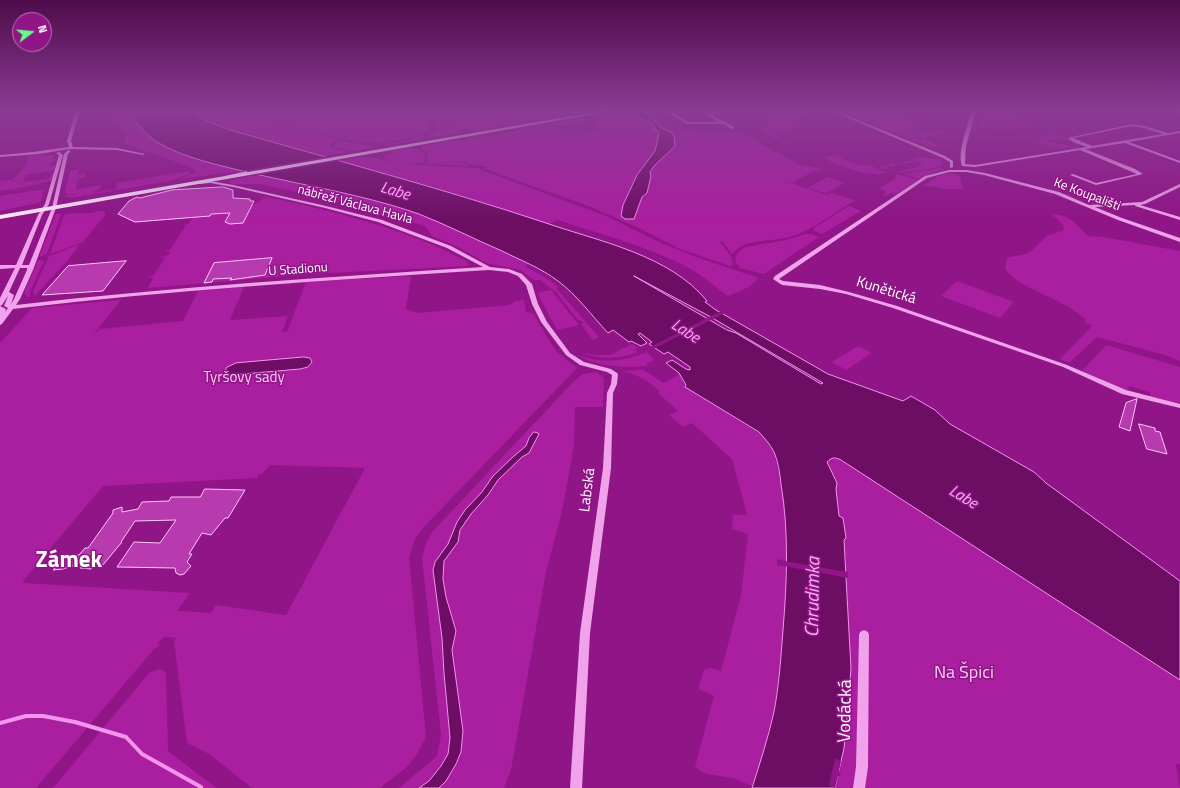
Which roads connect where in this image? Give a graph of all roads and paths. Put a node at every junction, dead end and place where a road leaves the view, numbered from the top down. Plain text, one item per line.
1 (63, 147) edge
2 (70, 147) edge
3 (397, 147) edge
4 (398, 147) edge
5 (922, 147) edge
6 (923, 147) edge
7 (965, 147) edge
8 (1092, 147) edge
9 (1137, 147) edge
10 (1080, 149) junction
11 (70, 150) junction
12 (59, 151) junction
13 (373, 151) junction
14 (143, 154) dead end
15 (963, 154) junction
16 (0, 156) edge
17 (953, 159) junction
18 (1010, 161) junction
19 (1180, 162) edge
20 (962, 165) junction
21 (950, 168) junction
22 (969, 171) junction
23 (233, 175) junction
24 (1072, 175) dead end
25 (216, 182) junction
26 (1180, 185) edge
27 (233, 186) junction
28 (55, 204) junction
29 (1135, 204) junction
30 (1089, 206) junction
31 (45, 208) junction
32 (0, 216) edge
33 (1180, 220) edge
34 (1180, 240) edge
35 (20, 265) junction
36 (0, 267) edge
37 (489, 268) junction
38 (30, 270) junction
39 (6, 293) junction
40 (20, 294) junction
41 (110, 296) junction
42 (34, 300) junction
43 (0, 304) edge
44 (11, 305) junction
45 (0, 308) edge
46 (0, 316) edge
47 (0, 324) edge
48 (1180, 406) edge
49 (864, 635) dead end
50 (576, 788) edge
51 (859, 788) edge

1 - 12 street
2 - 11 street
3 - 13 main road
4 - 13 main road
5 - 17 street
6 - 17 street
7 - 15 street
8 - 10 street, Kunětická
9 - 19 street
10 - 18 street, Kunětická
10 - 24 street
11 - 12 street
11 - 14 street
11 - 28 street
12 - 16 street
12 - 31 street
13 - 23 main road
13 - 23 main road
15 - 17 street
15 - 20 street
17 - 20 street
17 - 21 street
18 - 20 street, Kunětická
18 - 22 street, Kunětická
20 - 21 street, Kunětická
20 - 22 street
21 - 22 street, Kunětická
21 - 48 street, Kunětická
22 - 30 street, Ke Koupališti
23 - 25 main road
23 - 27 street
23 - 28 main road
25 - 27 street, nábřeží Václava Havla
25 - 28 main road
26 - 29 street
27 - 37 street, nábřeží Václava Havla
28 - 31 main road
28 - 38 street
29 - 30 street
29 - 33 street
30 - 34 street, Ke Koupališti
31 - 32 main road
31 - 35 street
35 - 36 street
35 - 38 street
35 - 39 street
37 - 41 street, U Stadionu
37 - 50 street, Labská
38 - 40 street
39 - 43 street
39 - 44 street
40 - 42 street, U Stadionu
40 - 44 street
41 - 42 street, U Stadionu
41 - 44 street, U Stadionu
42 - 44 street, U Stadionu
44 - 45 street, U Stadionu
44 - 47 street
45 - 46 street
49 - 51 street, Vodácká

